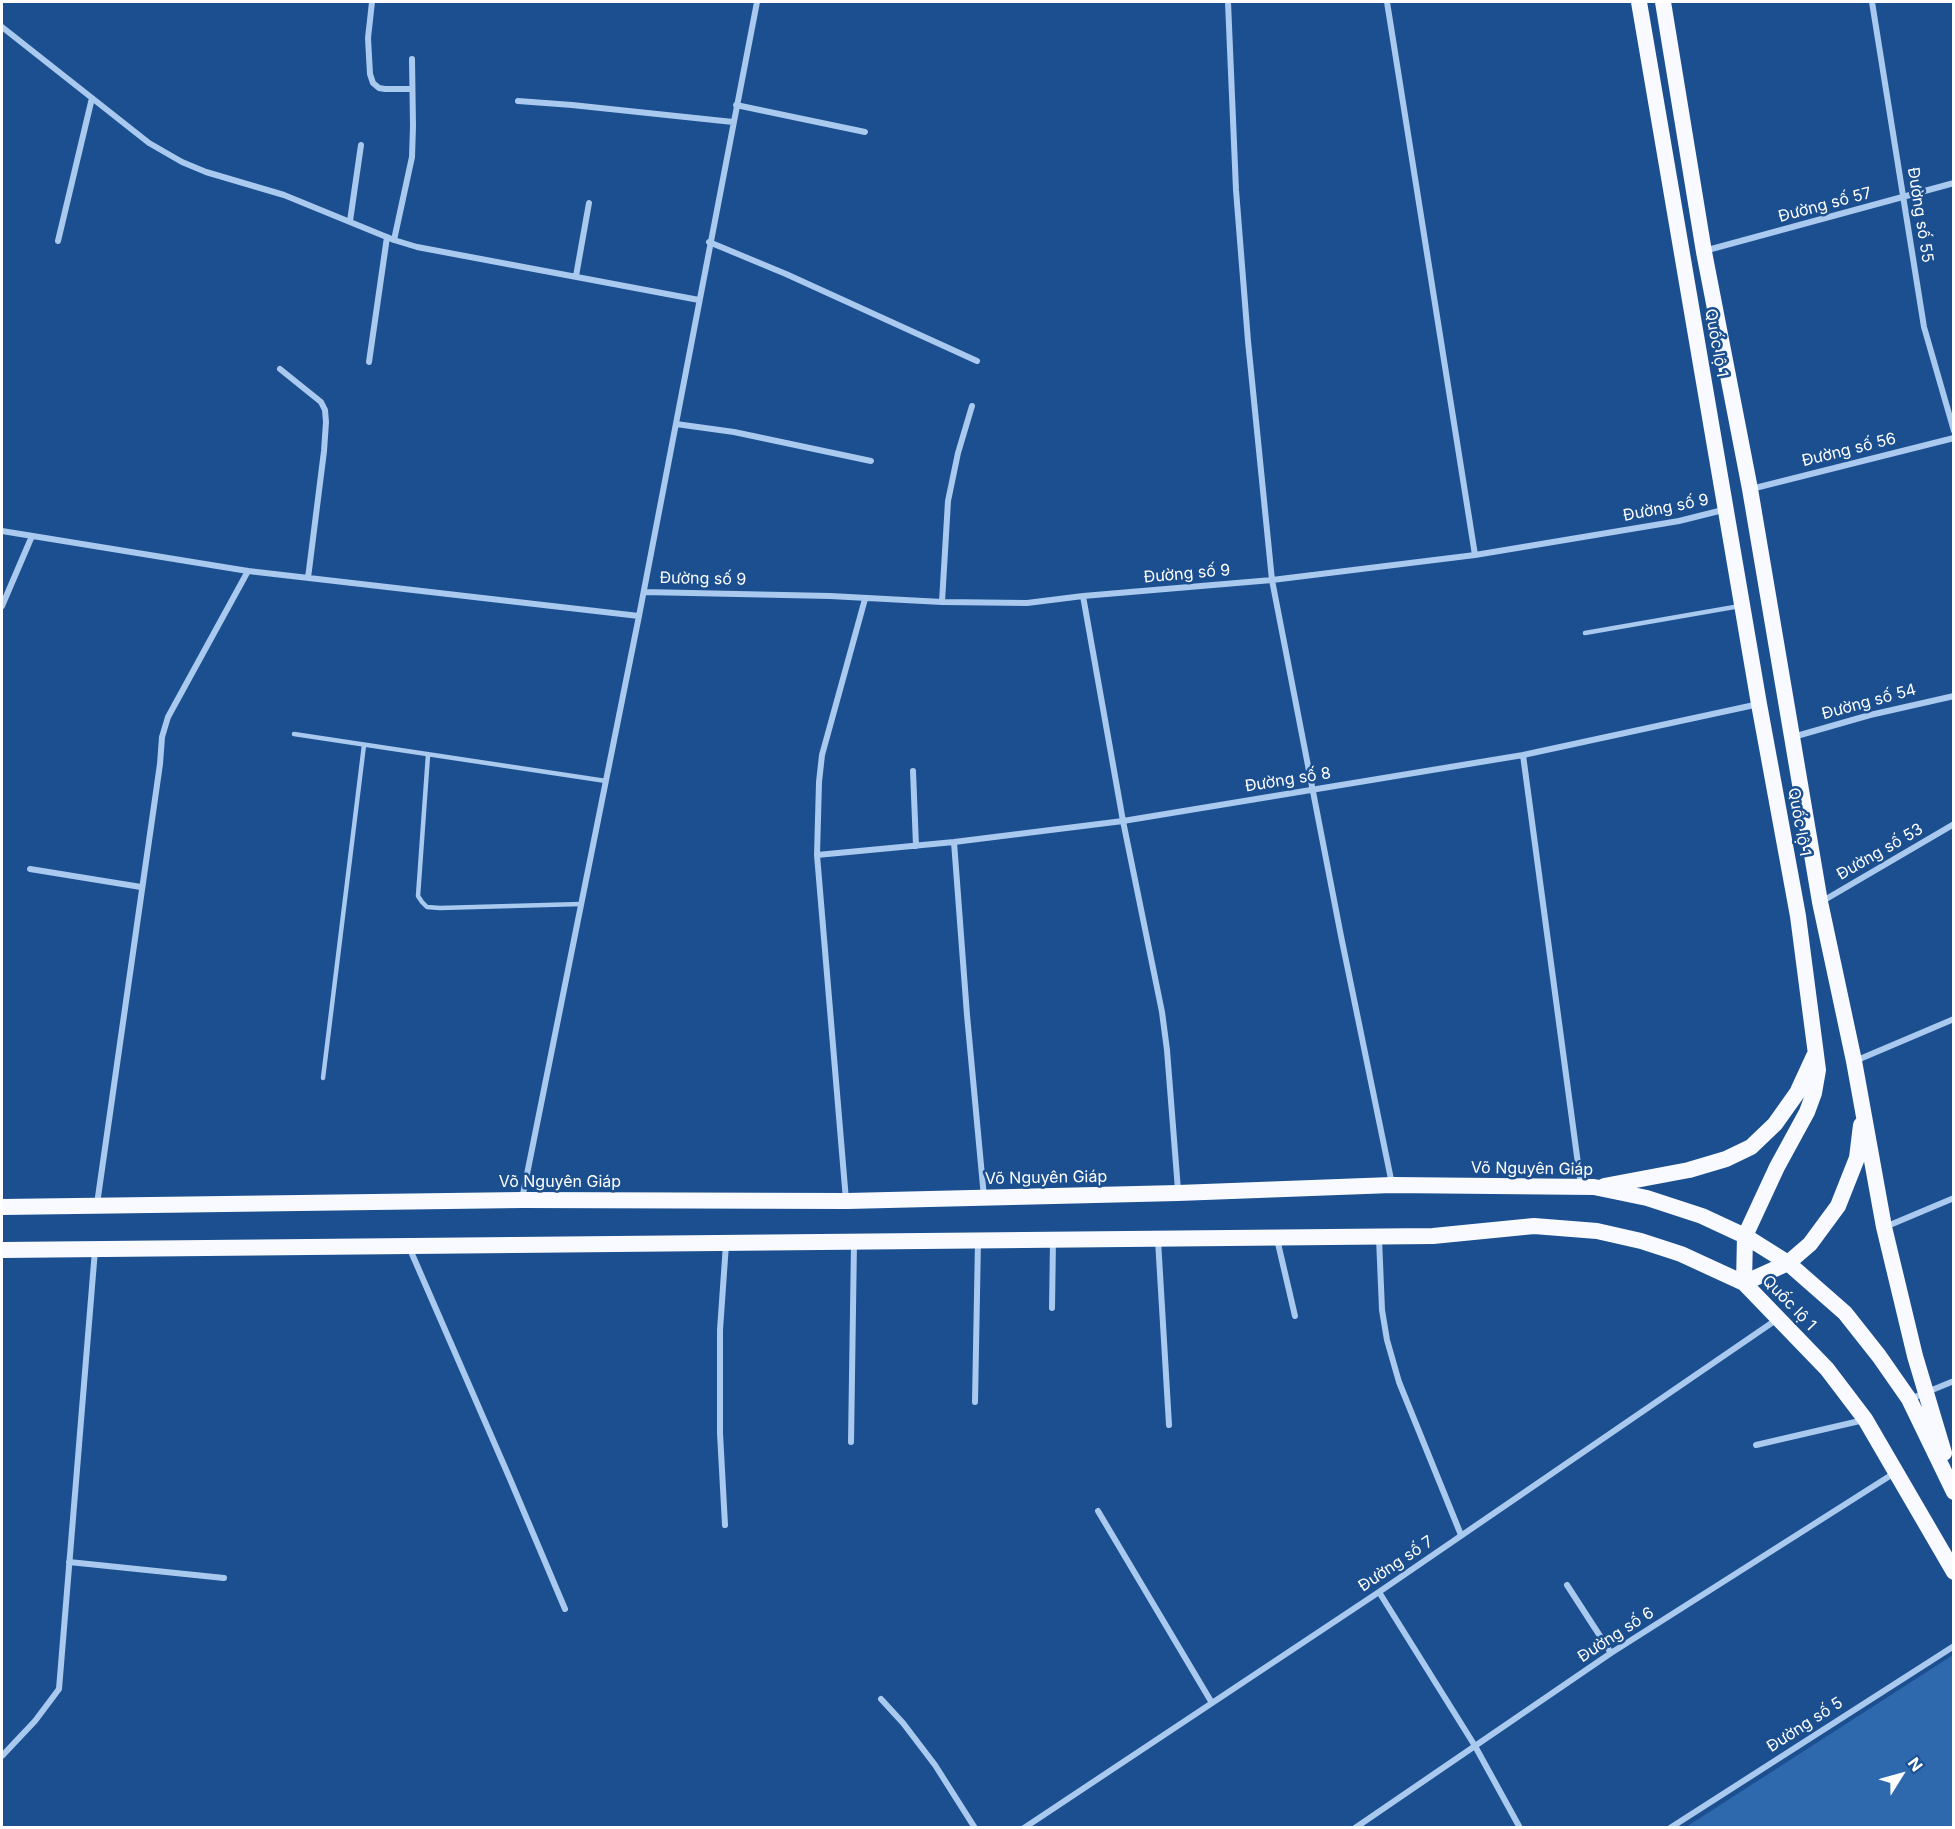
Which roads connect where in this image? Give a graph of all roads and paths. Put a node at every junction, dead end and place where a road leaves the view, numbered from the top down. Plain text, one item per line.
1 (372, 2) edge
2 (757, 2) edge
3 (1228, 2) edge
4 (1387, 2) edge
5 (1639, 2) edge
6 (1663, 2) edge
7 (1872, 2) edge
8 (2, 27) edge
9 (412, 59) dead end
10 (412, 89) junction
11 (92, 98) junction
12 (518, 101) dead end
13 (736, 105) junction
14 (733, 122) junction
15 (865, 132) dead end
16 (361, 145) dead end
17 (1953, 183) edge
18 (1903, 198) junction
19 (589, 203) dead end
20 (350, 222) junction
21 (390, 238) junction
22 (58, 242) dead end
23 (709, 242) junction
24 (1704, 252) junction
25 (576, 276) junction
26 (699, 300) junction
27 (977, 361) dead end
28 (369, 362) dead end
29 (280, 369) dead end
30 (972, 406) dead end
31 (676, 424) junction
32 (1953, 431) edge
33 (1953, 438) edge
34 (871, 461) dead end
35 (1750, 489) junction
36 (1727, 509) junction
37 (2, 531) edge
38 (32, 536) junction
39 (1475, 555) junction
40 (248, 571) junction
41 (308, 578) junction
42 (1272, 580) junction
43 (644, 592) junction
44 (1083, 596) junction
45 (865, 599) junction
46 (942, 602) junction
47 (1742, 605) junction
48 (2, 606) edge
49 (639, 616) junction
50 (1585, 633) dead end
51 (1953, 696) edge
52 (1759, 704) junction
53 (294, 735) dead end
54 (1792, 737) junction
55 (364, 745) junction
56 (428, 755) junction
57 (1523, 755) junction
58 (913, 771) dead end
59 (606, 781) junction
60 (1313, 790) junction
61 (1123, 821) junction
62 (1953, 824) edge
63 (954, 842) junction
64 (916, 846) junction
65 (817, 855) junction
66 (30, 869) dead end
67 (141, 887) junction
68 (1820, 902) junction
69 (581, 904) junction
70 (1953, 1019) edge
71 (1816, 1052) junction
72 (1854, 1061) junction
73 (323, 1078) dead end
74 (1863, 1112) junction
75 (1392, 1185) junction
76 (1587, 1187) junction
77 (1178, 1193) junction
78 (984, 1197) junction
79 (1953, 1198) edge
80 (522, 1200) junction
81 (846, 1201) junction
82 (2, 1207) edge
83 (96, 1207) junction
84 (1884, 1227) junction
85 (1745, 1236) junction
86 (1379, 1237) junction
87 (1276, 1238) junction
88 (1158, 1239) junction
89 (1053, 1240) junction
90 (978, 1241) junction
91 (854, 1242) junction
92 (726, 1243) junction
93 (408, 1246) junction
94 (95, 1249) junction
95 (2, 1250) edge
96 (1788, 1263) junction
97 (1744, 1283) junction
98 (1052, 1308) dead end
99 (1295, 1316) dead end
100 (1779, 1318) junction
101 (1953, 1381) edge
102 (1926, 1392) junction
103 (1909, 1399) junction
104 (975, 1402) dead end
105 (1865, 1419) junction
106 (1168, 1425) dead end
107 (851, 1442) dead end
108 (1756, 1445) dead end
109 (1896, 1472) junction
110 (1953, 1486) edge
111 (1953, 1492) edge
112 (1098, 1511) dead end
113 (724, 1525) dead end
114 (1461, 1535) junction
115 (69, 1562) junction
116 (1953, 1572) edge
117 (224, 1578) dead end
118 (1567, 1585) dead end
119 (1379, 1592) junction
120 (565, 1609) dead end
121 (1953, 1646) edge
122 (1611, 1653) junction
123 (881, 1699) dead end
124 (1212, 1703) junction
125 (1475, 1746) junction
126 (2, 1756) edge
127 (975, 1827) edge
128 (1024, 1827) edge
129 (1355, 1827) edge
130 (1520, 1827) edge
131 (1670, 1827) edge

1 - 10 street
2 - 13 street
3 - 42 street
4 - 39 street
5 - 36 highway, Quốc lộ 1
6 - 24 highway, Quốc lộ 1
7 - 18 street, Đường số 55
8 - 11 street
9 - 10 street
10 - 21 street
11 - 20 street
11 - 22 street
12 - 14 street
13 - 14 street
13 - 15 street
14 - 23 street
16 - 20 street
17 - 18 street, Đường số 57
18 - 24 street, Đường số 57
18 - 32 street, Đường số 55
19 - 25 street
20 - 21 street
21 - 25 street
21 - 28 street
23 - 26 street
23 - 27 street
24 - 35 highway, Quốc lộ 1
25 - 26 street
26 - 31 street
29 - 41 street
30 - 46 street
31 - 34 street
31 - 43 street
33 - 35 street, Đường số 56
35 - 54 highway, Quốc lộ 1
36 - 39 street, Đường số 9
36 - 47 highway, Quốc lộ 1
37 - 38 street
38 - 40 street
38 - 48 street
39 - 42 street, Đường số 9
40 - 41 street
40 - 67 street
41 - 49 street
42 - 44 street, Đường số 9
42 - 60 street
43 - 45 street, Đường số 9
43 - 49 street
44 - 46 street, Đường số 9
44 - 61 street
45 - 46 street, Đường số 9
45 - 65 street
47 - 50 lane
47 - 52 highway, Quốc lộ 1
49 - 59 street
51 - 54 street, Đường số 54
52 - 57 street, Đường số 8
52 - 71 highway, Quốc lộ 1
53 - 55 lane
54 - 68 highway, Quốc lộ 1
55 - 56 lane
55 - 73 lane
56 - 59 lane
56 - 69 lane
57 - 60 street, Đường số 8
57 - 76 street
58 - 64 street
59 - 69 street
60 - 61 street, Đường số 8
60 - 75 street
61 - 63 street, Đường số 8
61 - 77 street
62 - 68 street, Đường số 53
63 - 64 street, Đường số 8
63 - 78 street
64 - 65 street, Đường số 8
65 - 81 street
66 - 67 street
67 - 83 street
68 - 72 highway, Quốc lộ 1
69 - 80 street
70 - 72 street
71 - 76 highway
71 - 85 highway, Quốc lộ 1
72 - 74 highway, Quốc lộ 1
74 - 84 highway, Quốc lộ 1
74 - 96 highway
75 - 76 highway, Võ Nguyên Giáp
75 - 77 highway, Võ Nguyên Giáp
76 - 85 highway, Võ Nguyên Giáp
77 - 78 highway, Võ Nguyên Giáp
78 - 81 highway, Võ Nguyên Giáp
79 - 84 street
80 - 81 highway, Võ Nguyên Giáp
80 - 83 highway, Võ Nguyên Giáp
82 - 83 highway, Võ Nguyên Giáp
84 - 102 highway, Quốc lộ 1
85 - 96 highway, Võ Nguyên Giáp
85 - 97 highway, Quốc lộ 1
86 - 87 highway
86 - 97 highway
86 - 114 street
87 - 88 highway
87 - 99 street
88 - 89 highway
88 - 106 street
89 - 90 highway
89 - 98 street
90 - 91 highway
90 - 104 street
91 - 92 highway
91 - 107 street
92 - 93 highway
92 - 113 street
93 - 94 highway
93 - 120 street
94 - 95 highway
94 - 115 street
96 - 97 highway
96 - 103 highway, Võ Nguyên Giáp
97 - 100 highway, Quốc lộ 1
100 - 105 highway, Quốc lộ 1
100 - 114 street, Đường số 7
101 - 102 street
102 - 103 street
102 - 110 highway, Quốc lộ 1
103 - 111 highway, Võ Nguyên Giáp
105 - 108 street
105 - 109 highway, Quốc lộ 1
109 - 116 highway, Quốc lộ 1
109 - 122 street, Đường số 6
112 - 124 street
114 - 119 street, Đường số 7
115 - 117 street
115 - 126 street
118 - 122 street
119 - 124 street, Đường số 7
119 - 125 street
121 - 131 street, Đường số 5
122 - 125 street, Đường số 6
123 - 127 street
124 - 128 street, Đường số 7
125 - 129 street, Đường số 6
125 - 130 street

